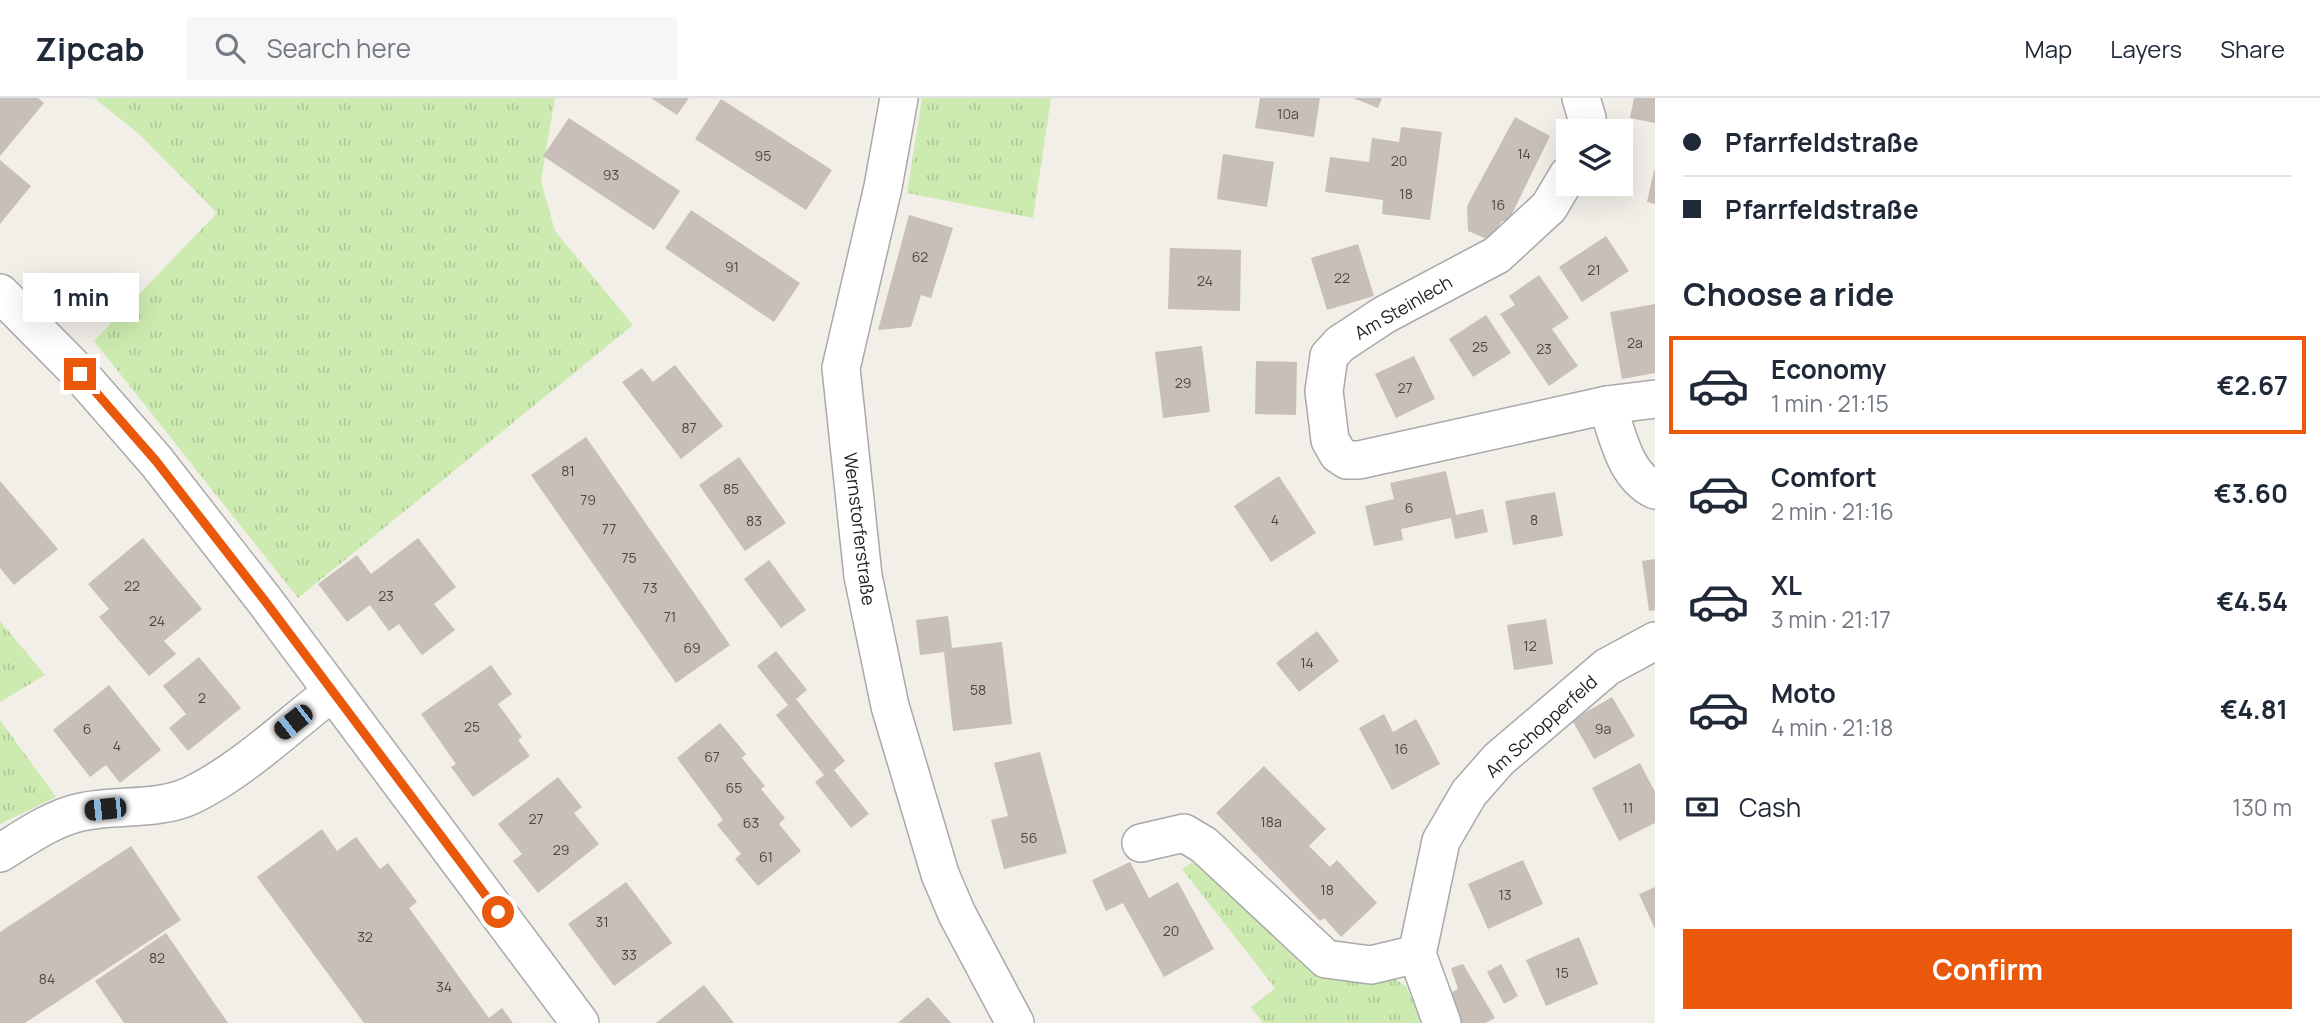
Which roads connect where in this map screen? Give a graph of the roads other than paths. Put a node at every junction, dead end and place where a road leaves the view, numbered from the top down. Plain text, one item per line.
1 (899, 98) edge
2 (1581, 98) edge
3 (1587, 119) edge
4 (1556, 195) edge
5 (0, 293) edge
6 (1655, 399) edge
7 (1607, 405) junction
8 (1655, 490) edge
9 (1655, 641) edge
10 (331, 693) junction
11 (1140, 843) dead end
12 (0, 853) edge
13 (1417, 954) junction
14 (580, 1023) edge
15 (1015, 1023) edge
16 (1442, 1023) edge

1 - 15 street, Wernstorferstraße
2 - 3 street
4 - 7 street, Am Steinlech
5 - 10 street
6 - 7 street
7 - 8 street
9 - 13 street, Am Schopperfeld
10 - 12 street
10 - 14 street
11 - 13 street
13 - 16 street

